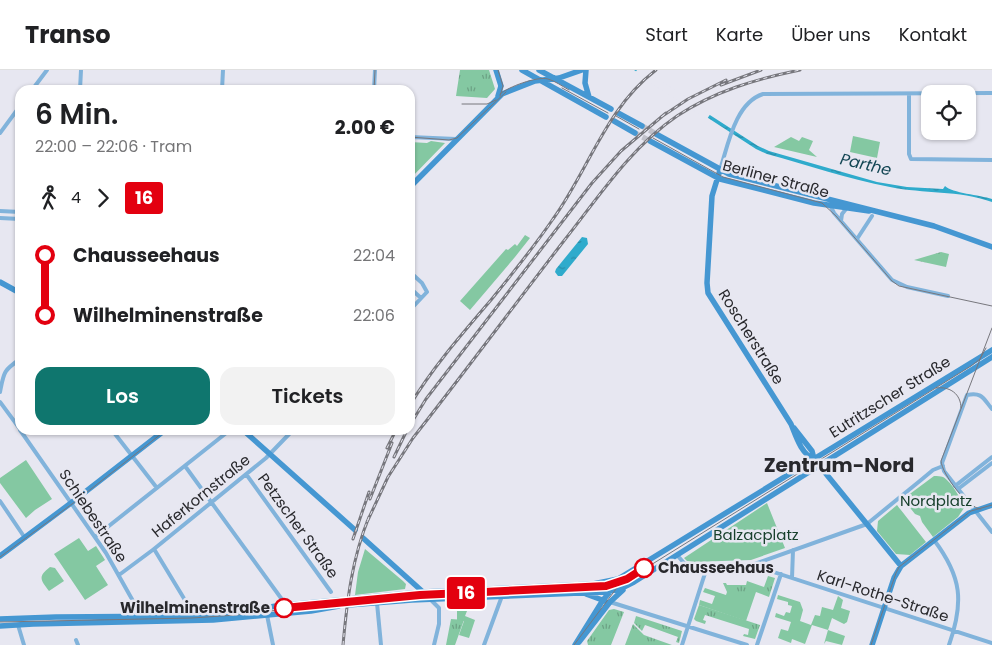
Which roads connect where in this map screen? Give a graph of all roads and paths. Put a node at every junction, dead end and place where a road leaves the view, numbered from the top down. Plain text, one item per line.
1 (47, 70) edge
2 (81, 70) edge
3 (223, 70) edge
4 (375, 70) edge
5 (496, 70) edge
6 (522, 70) edge
7 (539, 70) edge
8 (584, 70) edge
9 (555, 78) junction
10 (544, 80) junction
11 (36, 85) edge
12 (80, 85) edge
13 (222, 85) edge
14 (374, 85) edge
15 (992, 93) edge
16 (909, 94) junction
17 (589, 97) junction
18 (497, 98) junction
19 (610, 109) dead end
20 (618, 113) dead end
21 (15, 114) edge
22 (606, 117) dead end
23 (614, 121) dead end
24 (642, 126) tunnel mouth
25 (0, 133) edge
26 (635, 133) tunnel mouth
27 (656, 134) tunnel mouth
28 (415, 137) edge
29 (456, 139) junction
30 (650, 141) tunnel mouth
31 (992, 160) edge
32 (720, 170) junction
33 (717, 178) junction
34 (415, 182) edge
35 (822, 198) junction
36 (839, 202) junction
37 (832, 207) junction
38 (846, 209) junction
39 (0, 211) edge
40 (15, 212) edge
41 (874, 214) junction
42 (0, 218) edge
43 (15, 219) edge
44 (841, 221) junction
45 (857, 239) junction
46 (992, 247) edge
47 (415, 277) edge
48 (0, 282) edge
49 (15, 290) edge
50 (415, 293) edge
51 (948, 296) dead end
52 (421, 298) junction
53 (415, 304) edge
54 (992, 350) edge
55 (992, 357) edge
56 (15, 362) edge
57 (0, 392) edge
58 (0, 402) edge
59 (992, 409) edge
60 (15, 423) edge
61 (23, 435) edge
62 (116, 435) edge
63 (159, 435) edge
64 (224, 435) edge
65 (249, 435) edge
66 (288, 435) edge
67 (271, 453) junction
68 (132, 456) junction
69 (992, 457) edge
70 (814, 459) junction
71 (992, 463) edge
72 (819, 464) junction
73 (185, 466) junction
74 (943, 466) junction
75 (246, 474) junction
76 (157, 488) junction
77 (957, 488) junction
78 (0, 501) edge
79 (211, 502) junction
80 (71, 503) junction
81 (992, 506) edge
82 (976, 510) junction
83 (867, 524) junction
84 (354, 530) dead end
85 (992, 532) edge
86 (95, 537) junction
87 (25, 538) junction
88 (363, 538) dead end
89 (934, 540) junction
90 (154, 549) junction
91 (793, 550) junction
92 (677, 555) junction
93 (0, 556) edge
94 (764, 560) junction
95 (752, 565) junction
96 (901, 566) junction
97 (707, 567) junction
98 (767, 570) junction
99 (781, 574) junction
100 (119, 576) junction
101 (622, 577) junction
102 (792, 578) junction
103 (410, 581) junction
104 (626, 586) junction
105 (332, 592) dead end
106 (423, 592) junction
107 (582, 592) junction
108 (610, 592) junction
109 (405, 593) junction
110 (502, 596) junction
111 (441, 598) junction
112 (430, 599) junction
113 (607, 602) junction
114 (377, 603) junction
115 (286, 605) junction
116 (439, 608) junction
117 (884, 608) junction
118 (267, 615) junction
119 (142, 616) junction
120 (192, 616) junction
121 (0, 619) edge
122 (18, 625) junction
123 (0, 626) edge
124 (689, 626) junction
125 (954, 630) junction
126 (76, 640) dead end
127 (992, 643) edge
128 (485, 644) edge
129 (24, 645) edge
130 (78, 645) edge
131 (274, 645) edge
132 (381, 645) edge
133 (434, 645) edge
134 (682, 645) edge
135 (747, 645) edge
136 (757, 645) edge
137 (872, 645) edge
138 (949, 645) edge

1 - 11 street
2 - 12 street
3 - 13 street
4 - 14 street
5 - 18 main road
6 - 10 main road
7 - 9 main road
8 - 9 main road
8 - 17 main road
9 - 10 main road
9 - 17 main road
10 - 18 main road
10 - 22 main road
15 - 16 street
16 - 31 street
16 - 32 street
17 - 19 main road
18 - 29 main road
20 - 24 main road
21 - 25 street
23 - 26 main road
27 - 32 main road, Berliner Straße
28 - 29 street
29 - 34 main road
30 - 33 main road, Berliner Straße
32 - 33 main road, Roscherstraße
32 - 35 main road, Berliner Straße
33 - 37 main road, Berliner Straße
33 - 70 main road, Roscherstraße
35 - 36 main road, Berliner Straße
35 - 37 street
36 - 37 street
36 - 41 main road, Berliner Straße
37 - 38 main road, Berliner Straße
37 - 44 street
38 - 41 main road, Berliner Straße
38 - 44 street
39 - 40 street
41 - 45 street
41 - 46 main road, Berliner Straße
42 - 43 street
44 - 45 street
45 - 51 street
47 - 52 street
48 - 49 main road
50 - 52 street
52 - 53 street
54 - 70 main road, Eutritzscher Straße
55 - 72 main road, Eutritzscher Straße
56 - 57 street
58 - 60 street, Schiebestraße
59 - 74 street
61 - 80 street, Schiebestraße
62 - 68 street
63 - 68 main road
64 - 73 street
65 - 67 main road
66 - 67 street, Haferkornstraße
67 - 75 street, Haferkornstraße
67 - 84 main road
68 - 76 street
68 - 80 main road
69 - 77 street
70 - 72 main road, Roscherstraße
70 - 101 main road, Eutritzscher Straße
71 - 77 street
72 - 83 main road, Roscherstraße
72 - 92 main road, Eutritzscher Straße
73 - 76 street
73 - 79 street
74 - 77 street
74 - 83 street
75 - 79 street, Haferkornstraße
75 - 105 street, Petzscher Straße
76 - 86 street
77 - 82 street
78 - 87 street
79 - 90 street, Haferkornstraße
79 - 115 street
80 - 86 street, Schiebestraße
80 - 87 main road
81 - 82 main road
82 - 85 street
82 - 89 main road
83 - 91 street
83 - 96 main road, Roscherstraße
86 - 100 street, Schiebestraße
87 - 93 main road
88 - 103 main road
89 - 96 main road
89 - 125 street
90 - 100 street, Haferkornstraße
90 - 120 street
91 - 94 street
91 - 102 street
92 - 97 street
92 - 104 main road, Eutritzscher Straße
94 - 95 street
94 - 98 street
95 - 97 street
95 - 98 street, Karl-Rothe-Straße
96 - 117 main road
97 - 124 street
98 - 99 street, Karl-Rothe-Straße
99 - 102 street, Karl-Rothe-Straße
99 - 136 street
100 - 119 street, Schiebestraße
101 - 106 main road
101 - 108 main road
102 - 117 street, Karl-Rothe-Straße
103 - 106 main road
103 - 109 main road
104 - 108 main road
104 - 113 main road
106 - 109 main road
106 - 112 main road
107 - 108 main road
107 - 110 main road
107 - 113 main road
108 - 113 main road
109 - 114 main road
110 - 111 main road
110 - 128 street
111 - 112 main road
111 - 116 street
112 - 114 main road
112 - 116 street
113 - 113 main road
113 - 124 street
114 - 132 street
115 - 118 main road
115 - 120 main road
116 - 133 street
117 - 125 street, Karl-Rothe-Straße
117 - 137 main road
118 - 122 main road
118 - 131 street
119 - 120 main road
119 - 121 main road
122 - 123 main road
122 - 129 street
124 - 134 street
124 - 135 street
125 - 127 street, Karl-Rothe-Straße
125 - 138 street
126 - 130 street

